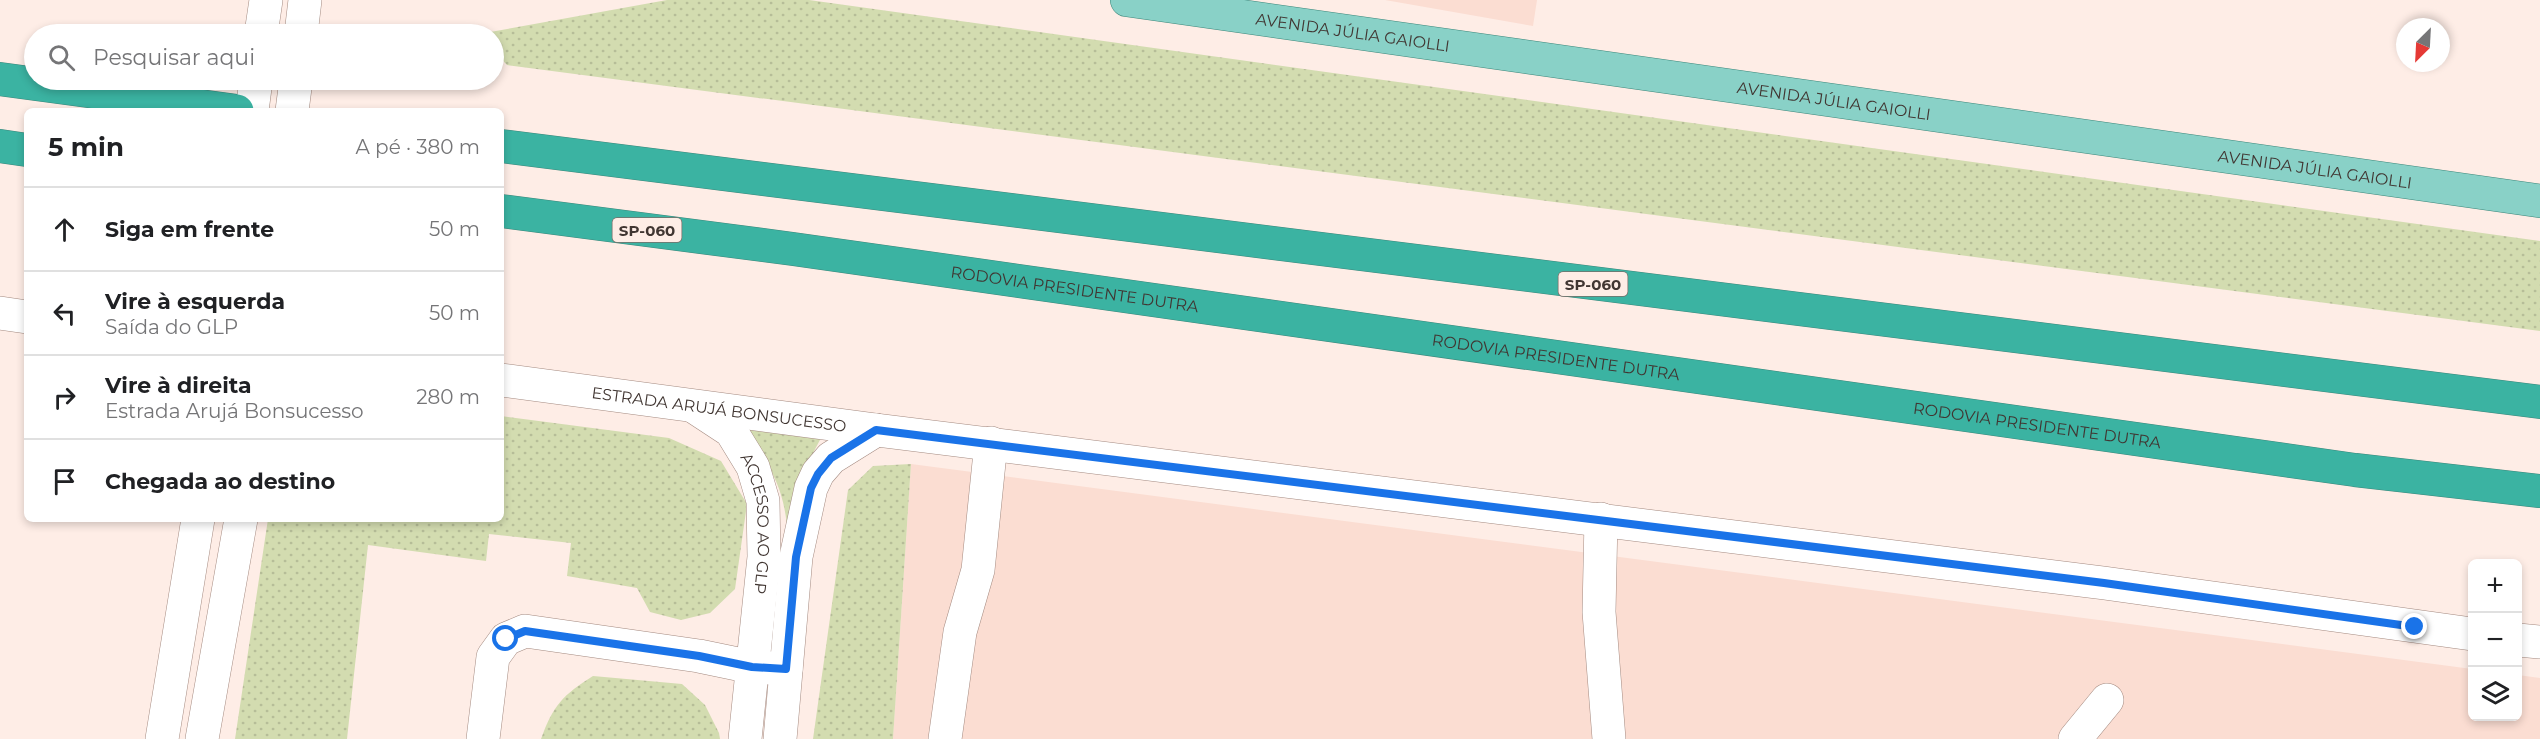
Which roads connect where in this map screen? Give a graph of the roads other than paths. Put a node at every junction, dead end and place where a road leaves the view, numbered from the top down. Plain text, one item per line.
1 (266, 0) edge
2 (305, 0) edge
3 (1127, 0) edge
4 (262, 24) edge
5 (302, 24) edge
6 (0, 79) edge
7 (24, 82) edge
8 (81, 90) edge
9 (255, 90) edge
10 (295, 90) edge
11 (215, 108) edge
12 (252, 108) edge
13 (292, 108) edge
14 (0, 146) edge
15 (504, 146) edge
16 (24, 150) edge
17 (2540, 201) edge
18 (504, 211) edge
19 (0, 313) edge
20 (24, 317) edge
21 (504, 380) edge
22 (2540, 402) edge
23 (692, 406) junction
24 (876, 430) junction
25 (991, 443) junction
26 (2540, 491) edge
27 (1601, 519) junction
28 (198, 522) edge
29 (240, 522) edge
30 (2468, 633) edge
31 (2522, 640) edge
32 (2540, 642) edge
33 (752, 667) junction
34 (786, 669) junction
35 (2107, 700) dead end
36 (162, 739) edge
37 (202, 739) edge
38 (483, 739) edge
39 (745, 739) edge
40 (780, 739) edge
41 (945, 739) edge
42 (1609, 739) edge
43 (2075, 739) edge

1 - 4 street
2 - 5 street
3 - 17 main road, AVENIDA JÚLIA GAIOLLI
6 - 7 highway
8 - 11 highway
9 - 12 street
10 - 13 street
14 - 16 highway
15 - 22 highway, SP-060
18 - 26 highway, RODOVIA PRESIDENTE DUTRA / SP-060
19 - 20 street
21 - 23 street, ESTRADA ARUJÁ BONSUCESSO
23 - 24 street, ESTRADA ARUJÁ BONSUCESSO
23 - 33 street, ACCESSO AO GLP
24 - 25 street, ESTRADA ARUJÁ BONSUCESSO
24 - 34 street
25 - 27 street, ESTRADA ARUJÁ BONSUCESSO
25 - 41 street
27 - 30 street, ESTRADA ARUJÁ BONSUCESSO
27 - 42 street
28 - 36 street
29 - 37 street
31 - 32 street
33 - 34 street
33 - 38 street
33 - 39 street, ACCESSO AO GLP
34 - 40 street
35 - 43 street

